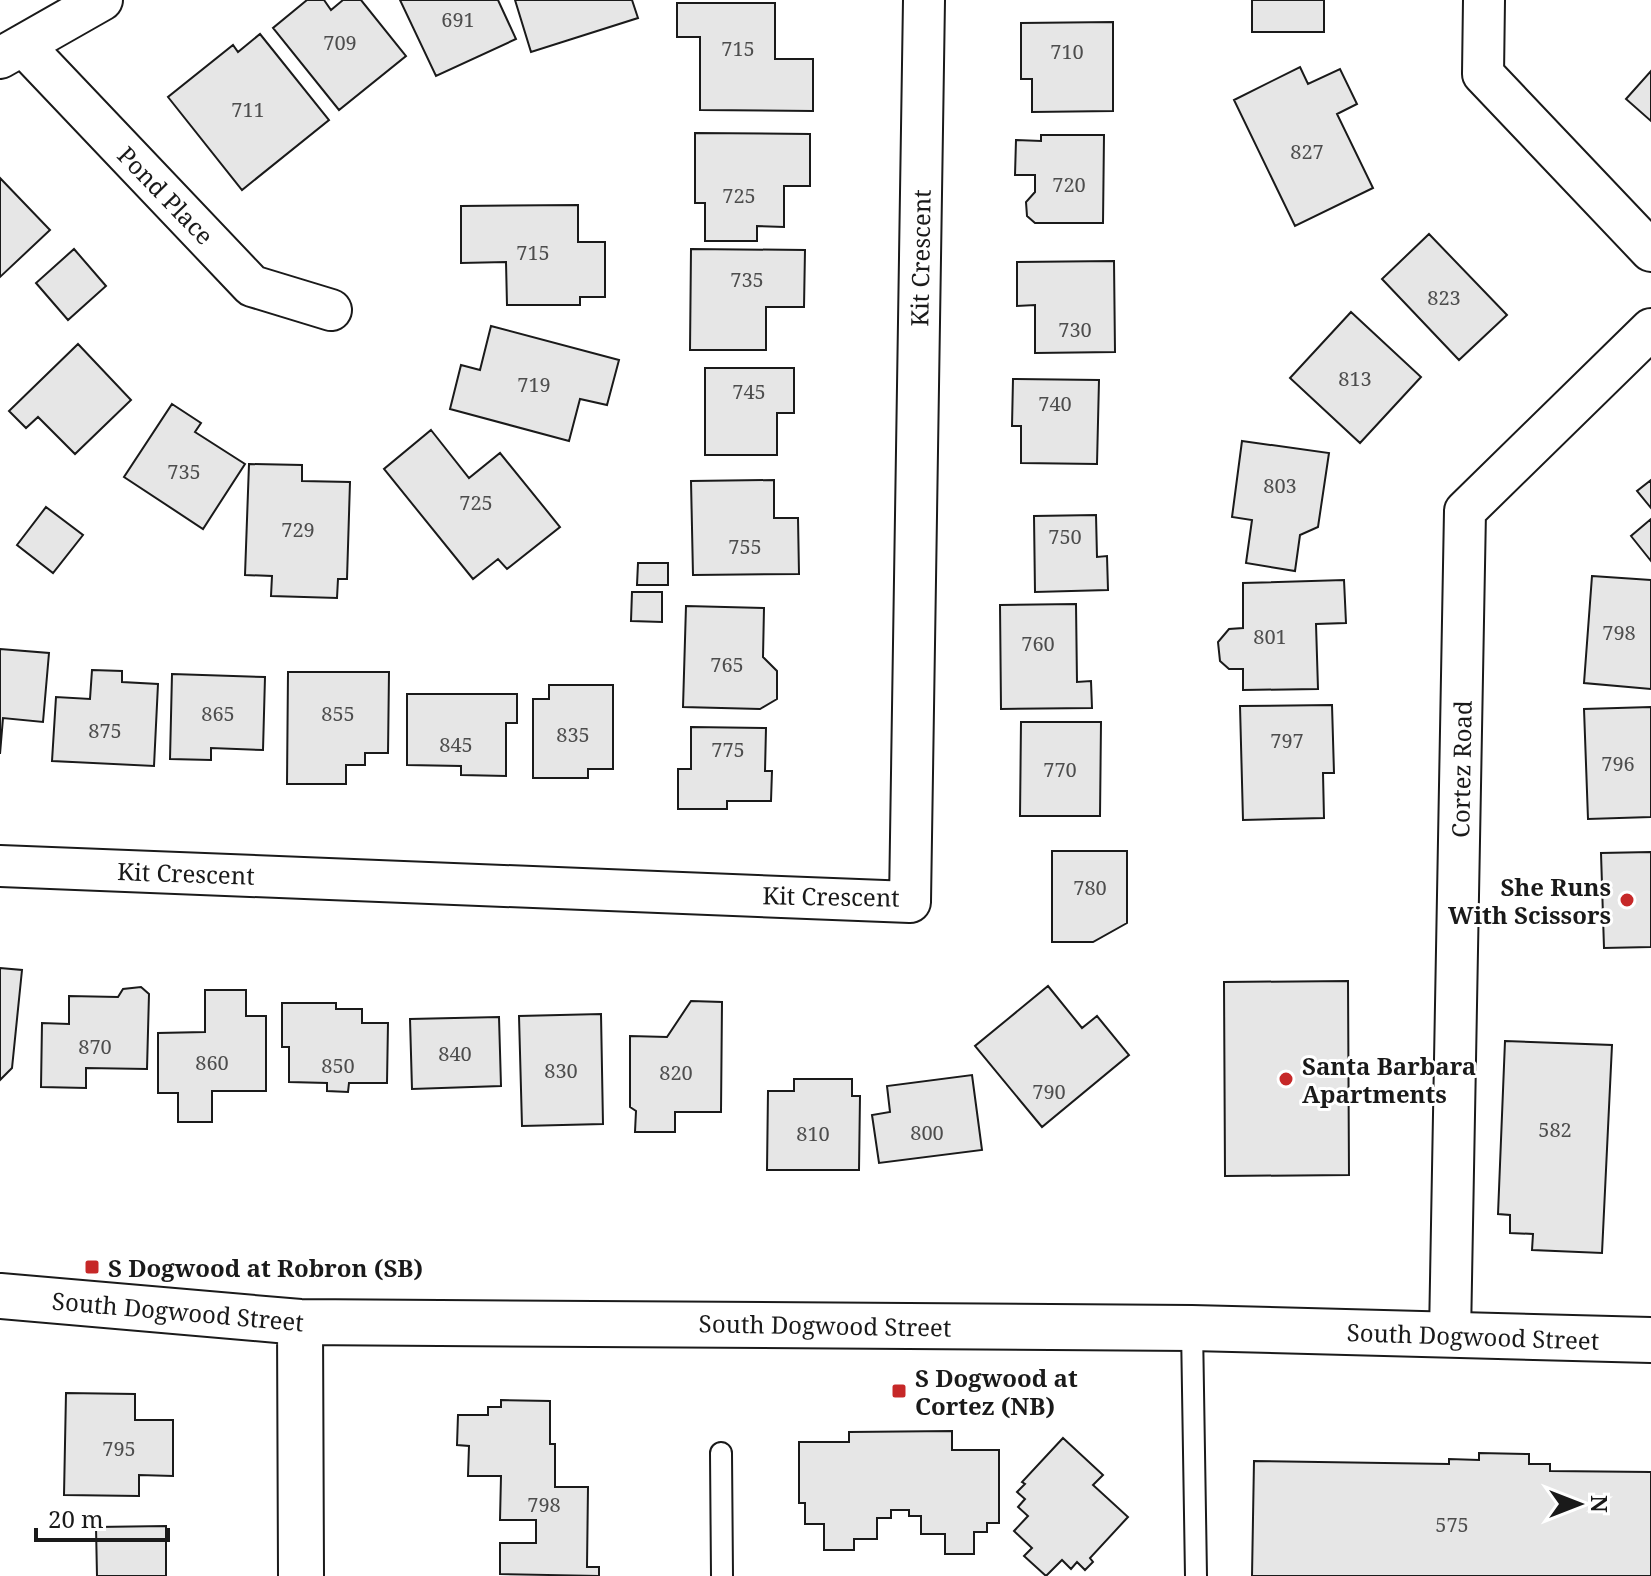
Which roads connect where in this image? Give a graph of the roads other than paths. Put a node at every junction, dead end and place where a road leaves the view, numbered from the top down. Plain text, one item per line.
1 (102, 0) edge
2 (924, 0) edge
3 (1484, 0) edge
4 (12, 52) edge
5 (1651, 251) edge
6 (331, 310) dead end
7 (1651, 329) edge
8 (0, 866) edge
9 (0, 1296) edge
10 (300, 1322) junction
11 (1192, 1328) junction
12 (1450, 1335) junction
13 (1651, 1340) edge
14 (721, 1453) dead end
15 (301, 1576) edge
16 (722, 1576) edge
17 (1196, 1576) edge

1 - 4 street
2 - 8 street, Kit Crescent
3 - 5 street
4 - 6 street, Pond Place
7 - 12 street, Cortez Road
9 - 10 main road, South Dogwood Street
10 - 11 main road, South Dogwood Street
10 - 15 main road
11 - 12 main road, South Dogwood Street
11 - 17 lane
12 - 13 main road, South Dogwood Street
14 - 16 lane

